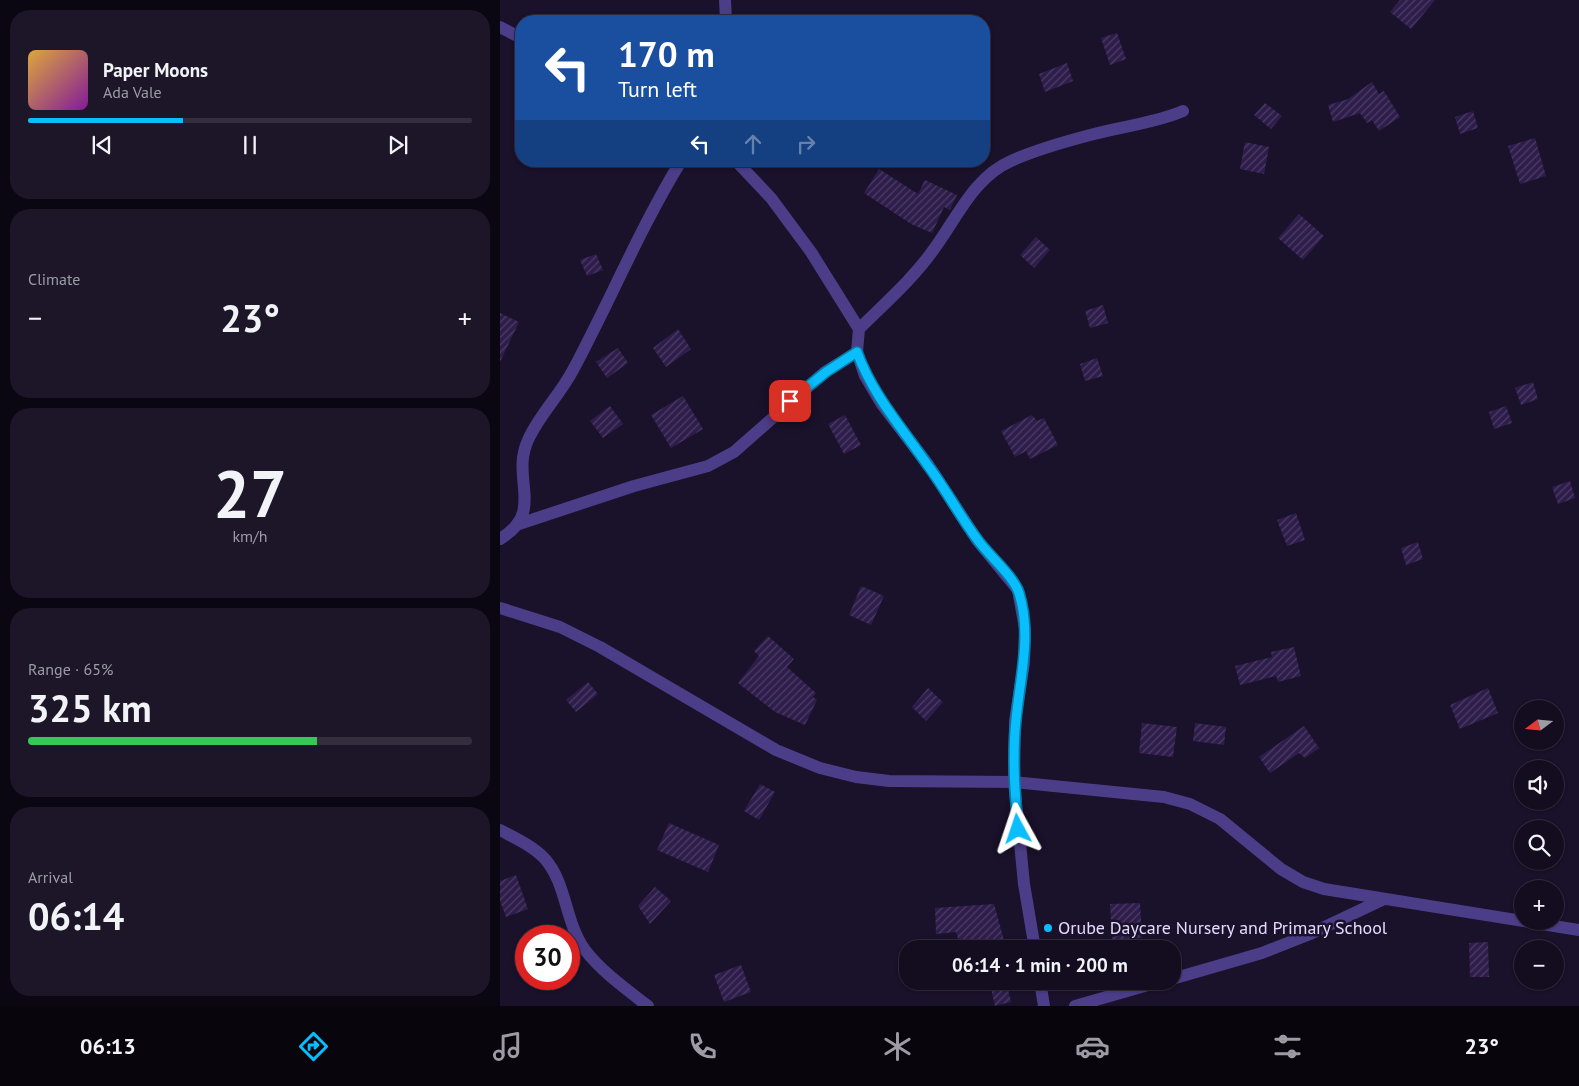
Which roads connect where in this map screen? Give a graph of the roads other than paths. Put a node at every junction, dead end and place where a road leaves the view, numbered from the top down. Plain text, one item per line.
1 (725, 0) edge
2 (726, 15) edge
3 (500, 27) edge
4 (515, 35) edge
5 (1183, 110) dead end
6 (679, 167) edge
7 (742, 167) edge
8 (858, 330) junction
9 (857, 352) junction
10 (519, 524) junction
11 (500, 539) edge
12 (500, 608) edge
13 (1014, 782) junction
14 (500, 830) edge
15 (1384, 899) junction
16 (1579, 930) edge
17 (1033, 940) edge
18 (1181, 976) edge
19 (1041, 990) edge
20 (1131, 990) edge
21 (648, 1006) edge
22 (1044, 1006) edge
23 (1075, 1006) edge

1 - 2 street
3 - 4 street
5 - 8 street
6 - 10 street
7 - 8 street
8 - 9 street
9 - 10 street
9 - 13 street
10 - 11 street
12 - 13 street
13 - 15 street
13 - 17 street
14 - 21 street
15 - 16 street
15 - 18 street
19 - 22 street
20 - 23 street

